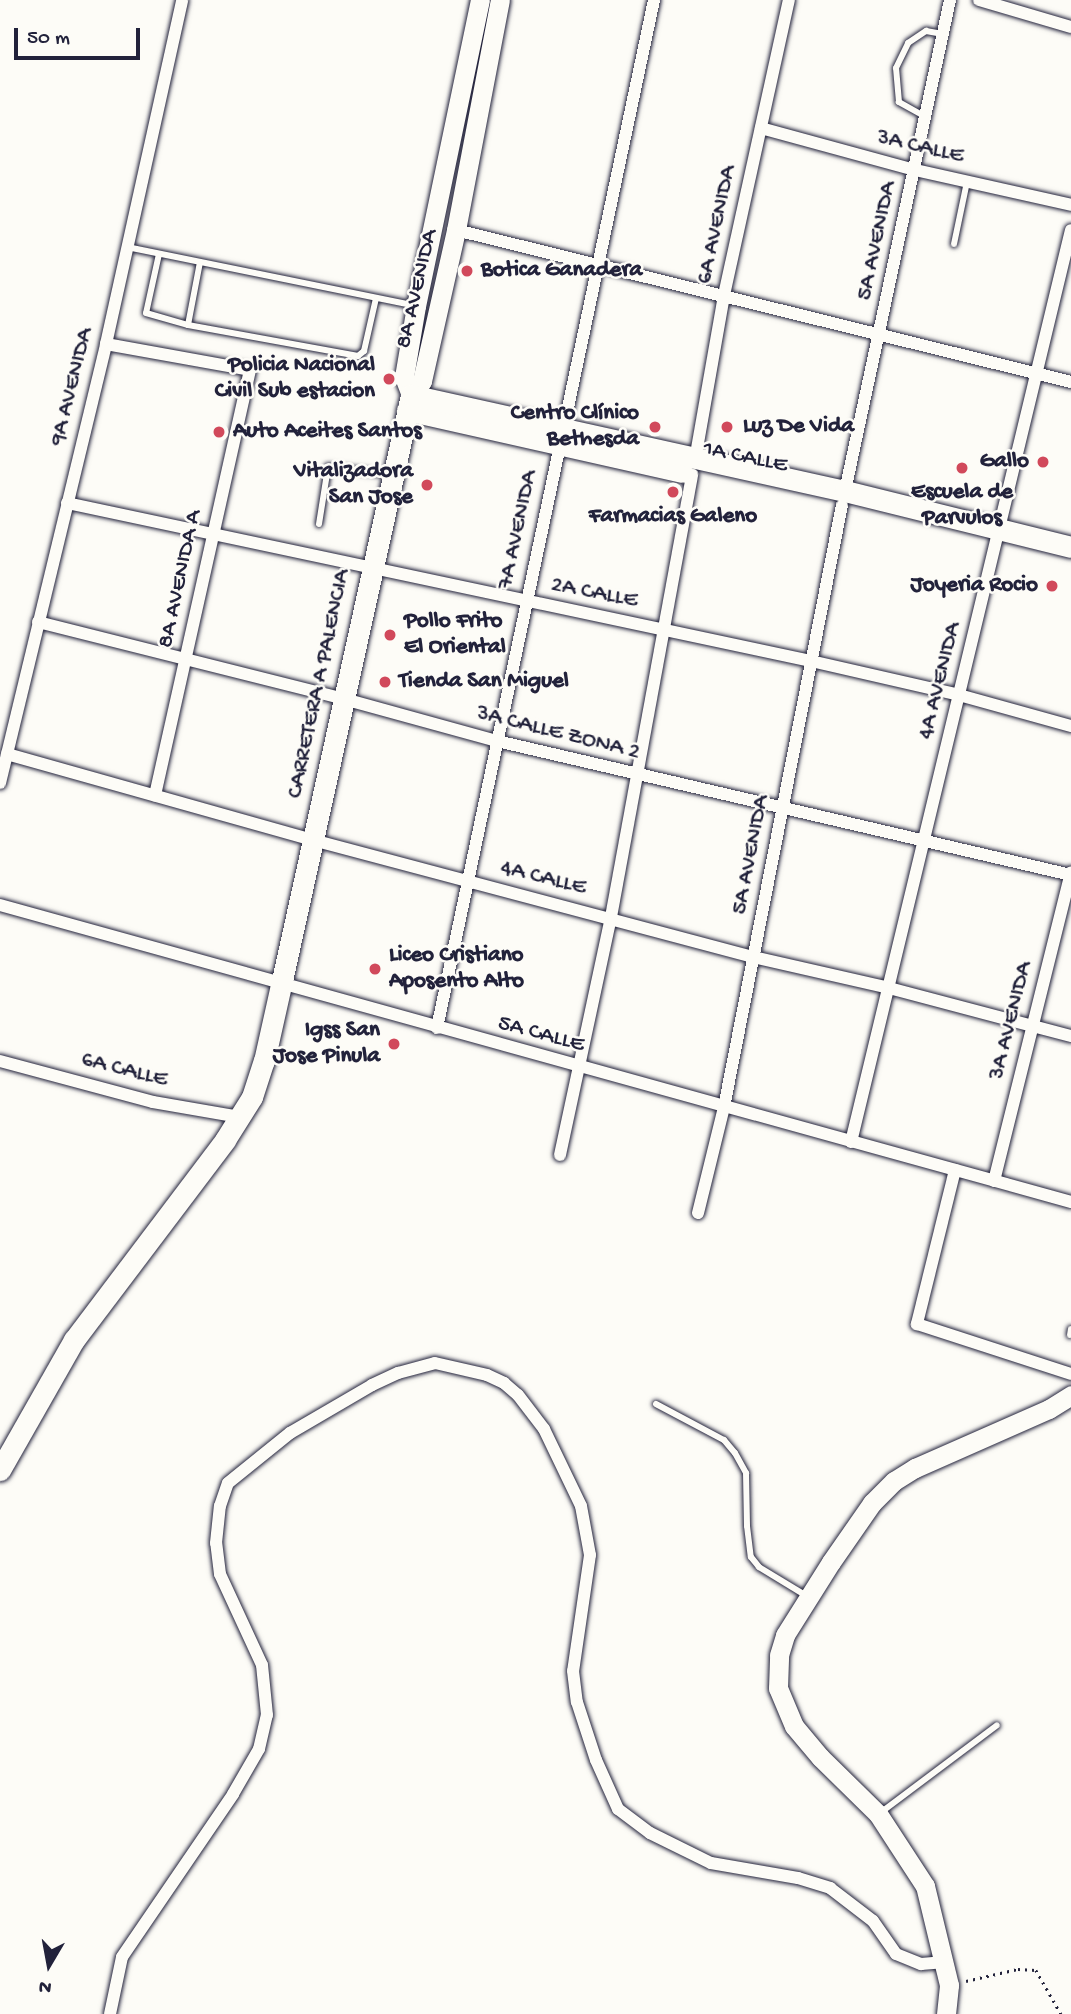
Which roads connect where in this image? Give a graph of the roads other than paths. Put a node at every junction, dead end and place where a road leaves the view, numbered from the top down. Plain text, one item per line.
1 (182, 0) edge
2 (480, 0) edge
3 (500, 0) edge
4 (654, 0) edge
5 (789, 0) edge
6 (950, 0) edge
7 (979, 0) edge
8 (1071, 27) edge
9 (943, 34) junction
10 (926, 117) junction
11 (761, 128) junction
12 (915, 170) junction
13 (967, 180) junction
14 (1071, 205) edge
15 (456, 230) junction
16 (1071, 230) edge
17 (954, 244) dead end
18 (127, 247) junction
19 (159, 254) junction
20 (200, 262) junction
21 (598, 262) junction
22 (724, 295) junction
23 (376, 298) junction
24 (416, 306) junction
25 (188, 325) junction
26 (880, 333) junction
27 (106, 344) junction
28 (1037, 372) junction
29 (1071, 382) edge
30 (409, 402) junction
31 (560, 436) junction
32 (693, 467) junction
33 (393, 475) junction
34 (844, 498) junction
35 (67, 503) junction
36 (319, 524) dead end
37 (998, 533) junction
38 (212, 534) junction
39 (1071, 547) edge
40 (1071, 558) edge
41 (373, 568) junction
42 (526, 602) junction
43 (38, 622) junction
44 (663, 629) junction
45 (185, 659) junction
46 (811, 661) junction
47 (959, 695) junction
48 (344, 699) junction
49 (1071, 726) edge
50 (496, 741) junction
51 (7, 754) junction
52 (638, 775) junction
53 (0, 783) edge
54 (155, 796) junction
55 (782, 810) junction
56 (313, 840) junction
57 (924, 840) junction
58 (1071, 874) edge
59 (470, 881) junction
60 (0, 905) edge
61 (611, 917) junction
62 (753, 957) junction
63 (281, 985) junction
64 (889, 988) junction
65 (1033, 1026) junction
66 (437, 1028) junction
67 (1071, 1036) edge
68 (0, 1061) edge
69 (580, 1068) junction
70 (724, 1107) junction
71 (240, 1117) junction
72 (851, 1142) junction
73 (560, 1155) dead end
74 (955, 1170) junction
75 (994, 1181) junction
76 (1071, 1202) edge
77 (698, 1213) dead end
78 (1071, 1374) edge
79 (1071, 1395) edge
80 (656, 1404) dead end
81 (0, 1470) edge
82 (810, 1597) junction
83 (997, 1725) dead end
84 (878, 1814) junction
85 (942, 1962) junction
86 (110, 2014) edge
87 (946, 2014) edge

1 - 18 street, 9A AVENIDA
2 - 24 street, 8A AVENIDA
3 - 15 street, 8A AVENIDA
4 - 21 street, 7A AVENIDA
5 - 11 street, 6A AVENIDA
6 - 9 street, 5A AVENIDA
7 - 8 street
9 - 10 street, 5A AVENIDA
9 - 10 lane
10 - 12 street, 5A AVENIDA
11 - 12 street, 3A CALLE
11 - 22 street, 6A AVENIDA
12 - 13 street, 3A CALLE
12 - 26 street, 5A AVENIDA
13 - 14 street, 3A CALLE
13 - 17 lane
15 - 21 street
15 - 30 street, 8A AVENIDA
16 - 28 street, 4A AVENIDA
18 - 19 lane
18 - 27 street, 9A AVENIDA
19 - 20 lane
19 - 25 lane
20 - 23 lane
20 - 25 lane
21 - 22 street
21 - 31 street, 7A AVENIDA
22 - 26 street
22 - 32 street, 6A AVENIDA
23 - 24 lane
23 - 25 lane
24 - 30 street, 8A AVENIDA
26 - 28 street
26 - 34 street, 5A AVENIDA
27 - 35 street, 9A AVENIDA
27 - 38 street, 8A AVENIDA A
28 - 29 street
28 - 37 street, 4A AVENIDA
30 - 31 main road, 1A CALLE
30 - 33 main road, CARRETERA A PALENCIA
31 - 32 main road, 1A CALLE
31 - 42 street, 7A AVENIDA
32 - 34 main road, 1A CALLE
32 - 44 street, 6A AVENIDA
33 - 36 lane
33 - 41 main road, CARRETERA A PALENCIA
34 - 37 main road, 1A CALLE
34 - 46 street, 5A AVENIDA
35 - 38 street, 2A CALLE
35 - 43 street, 9A AVENIDA
37 - 39 main road, 1A CALLE
37 - 40 main road, 1A CALLE
37 - 47 street, 4A AVENIDA
38 - 41 street, 2A CALLE
38 - 45 street, 8A AVENIDA A
41 - 42 street, 2A CALLE
41 - 48 main road, CARRETERA A PALENCIA
42 - 44 street, 2A CALLE
42 - 50 street, 7A AVENIDA
43 - 45 street, 3A CALLE ZONA 2
43 - 51 street, 9A AVENIDA
44 - 46 street, 2A CALLE
44 - 52 street, 6A AVENIDA
45 - 48 street, 3A CALLE ZONA 2
45 - 54 street, 8A AVENIDA A
46 - 47 street, 2A CALLE
46 - 55 street, 5A AVENIDA
47 - 49 street, 2A CALLE
47 - 57 street, 4A AVENIDA
48 - 50 street, 3A CALLE ZONA 2
48 - 56 main road, CARRETERA A PALENCIA
50 - 52 street, 3A CALLE ZONA 2
50 - 59 street, 7A AVENIDA
51 - 53 street, 9A AVENIDA
51 - 54 street, 4A CALLE
52 - 55 street, 3A CALLE ZONA 2
52 - 61 street, 6A AVENIDA
54 - 56 street, 4A CALLE
55 - 57 street, 3A CALLE ZONA 2
55 - 62 street, 5A AVENIDA
56 - 59 street, 4A CALLE
56 - 63 main road, CARRETERA A PALENCIA
57 - 58 street, 3A CALLE ZONA 2
57 - 64 street, 4A AVENIDA
58 - 65 street, 3A AVENIDA
59 - 61 street, 4A CALLE
59 - 66 street, 7A AVENIDA
60 - 63 street, 5A CALLE
61 - 62 street, 4A CALLE
61 - 69 street, 6A AVENIDA
62 - 64 street, 4A CALLE
62 - 70 street, 5A AVENIDA
63 - 66 street, 5A CALLE
63 - 71 main road, CARRETERA A PALENCIA
64 - 65 street, 4A CALLE
64 - 72 street, 4A AVENIDA
65 - 67 street, 4A CALLE
65 - 75 street, 3A AVENIDA
66 - 69 street, 5A CALLE
68 - 71 street, 6A CALLE
69 - 70 street, 5A CALLE
69 - 73 street, 6A AVENIDA
70 - 72 street, 5A CALLE
70 - 77 street, 5A AVENIDA
71 - 81 main road, CARRETERA A PALENCIA
72 - 74 street, 5A CALLE
74 - 75 street, 5A CALLE
74 - 78 street
75 - 76 street, 5A CALLE
79 - 82 street
80 - 82 lane
82 - 84 street
83 - 84 lane
84 - 85 street
85 - 86 street
85 - 87 street

